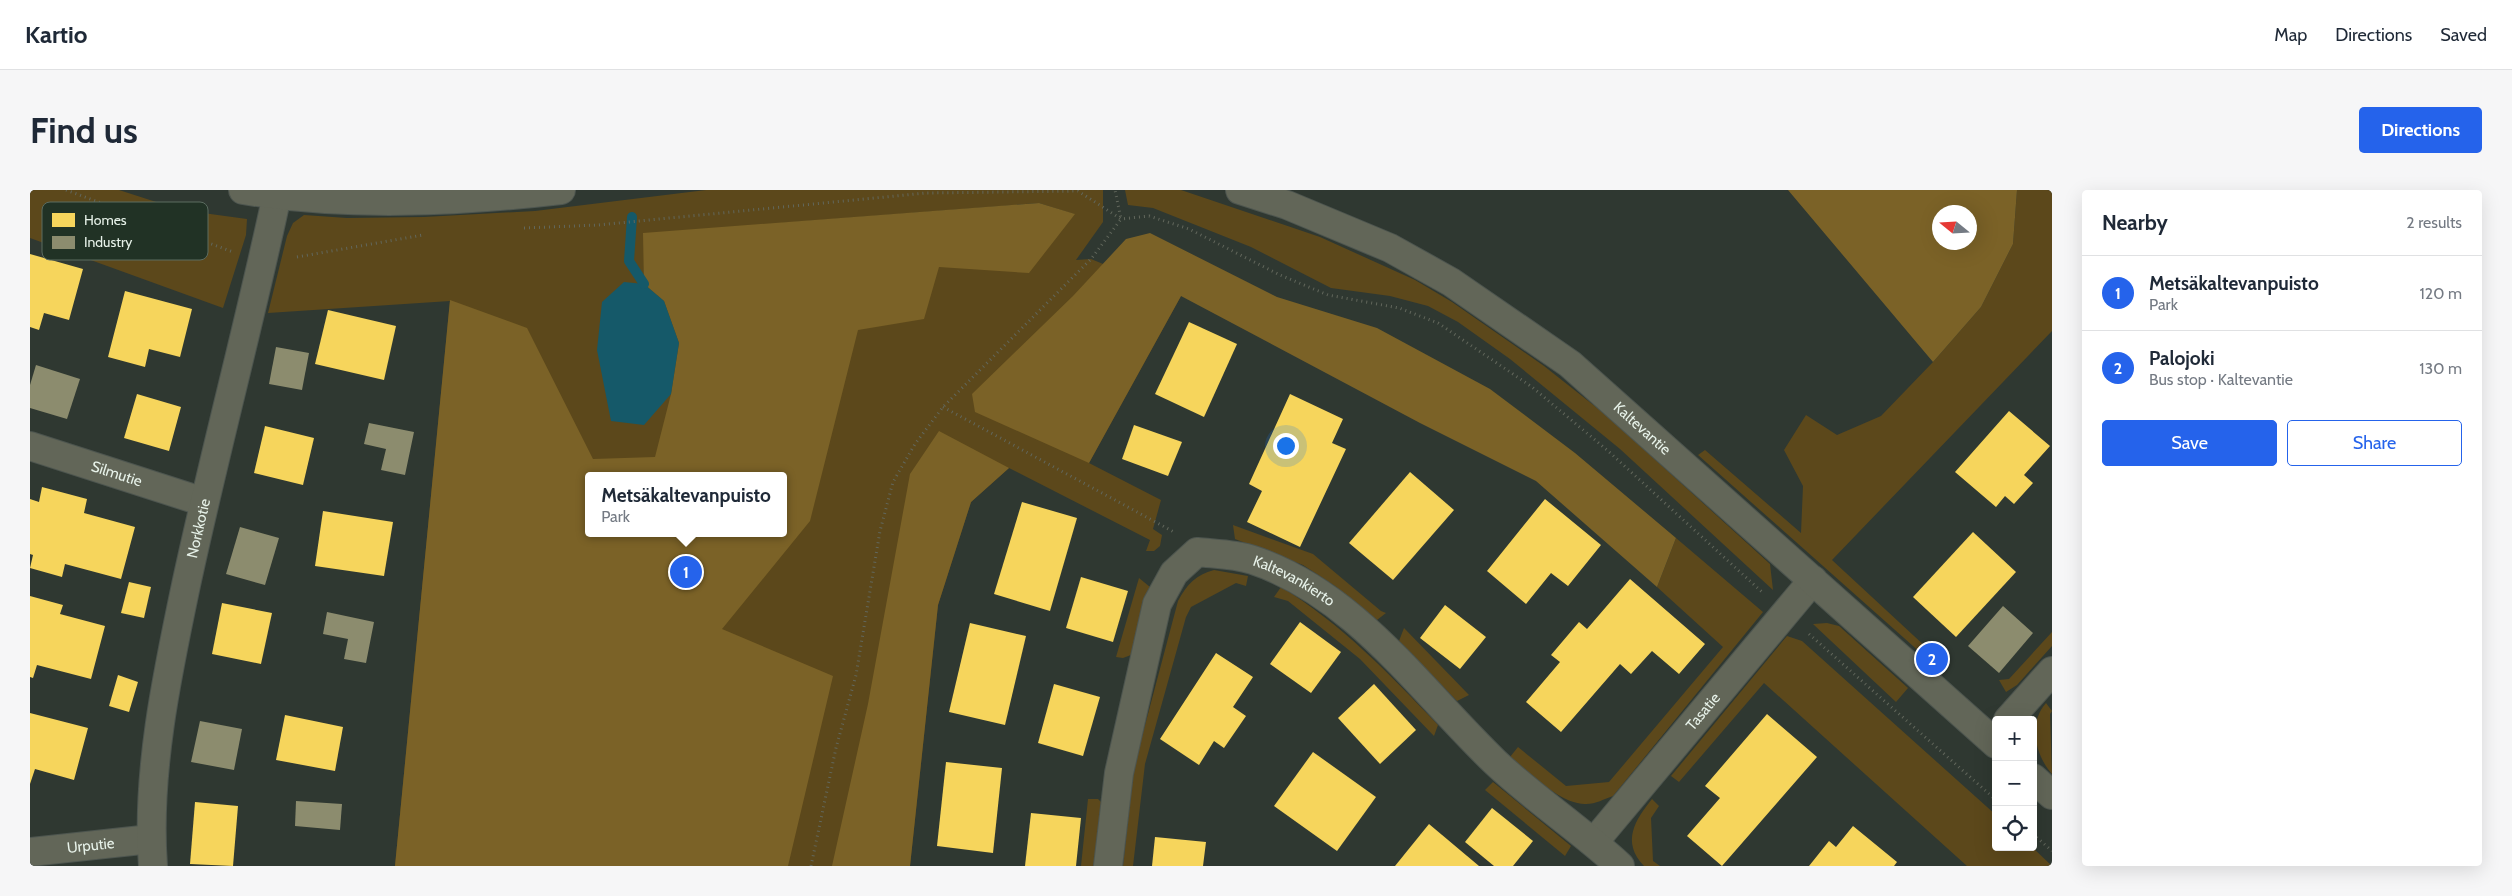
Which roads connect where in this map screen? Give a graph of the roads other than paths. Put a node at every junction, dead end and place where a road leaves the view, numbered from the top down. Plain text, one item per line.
1 (243, 190) edge
2 (562, 190) edge
3 (1240, 190) edge
4 (277, 195) junction
5 (30, 446) edge
6 (204, 502) junction
7 (1813, 580) junction
8 (2052, 671) edge
9 (2013, 716) edge
10 (1992, 730) edge
11 (2037, 782) edge
12 (2052, 795) edge
13 (151, 839) junction
14 (1594, 842) junction
15 (30, 852) edge
16 (153, 866) edge
17 (1108, 866) edge
18 (1620, 866) edge

1 - 4 street
2 - 4 street
3 - 7 street, Kaltevantie
4 - 6 street, Norkkotie
5 - 6 street, Silmutie
6 - 13 street, Norkkotie
7 - 10 street, Kaltevantie
7 - 14 street, Tasatie
8 - 9 street
11 - 12 street
13 - 15 street, Urputie
13 - 16 street, Norkkotie
14 - 17 street, Kaltevankierto
14 - 18 street, Kaltevankierto

